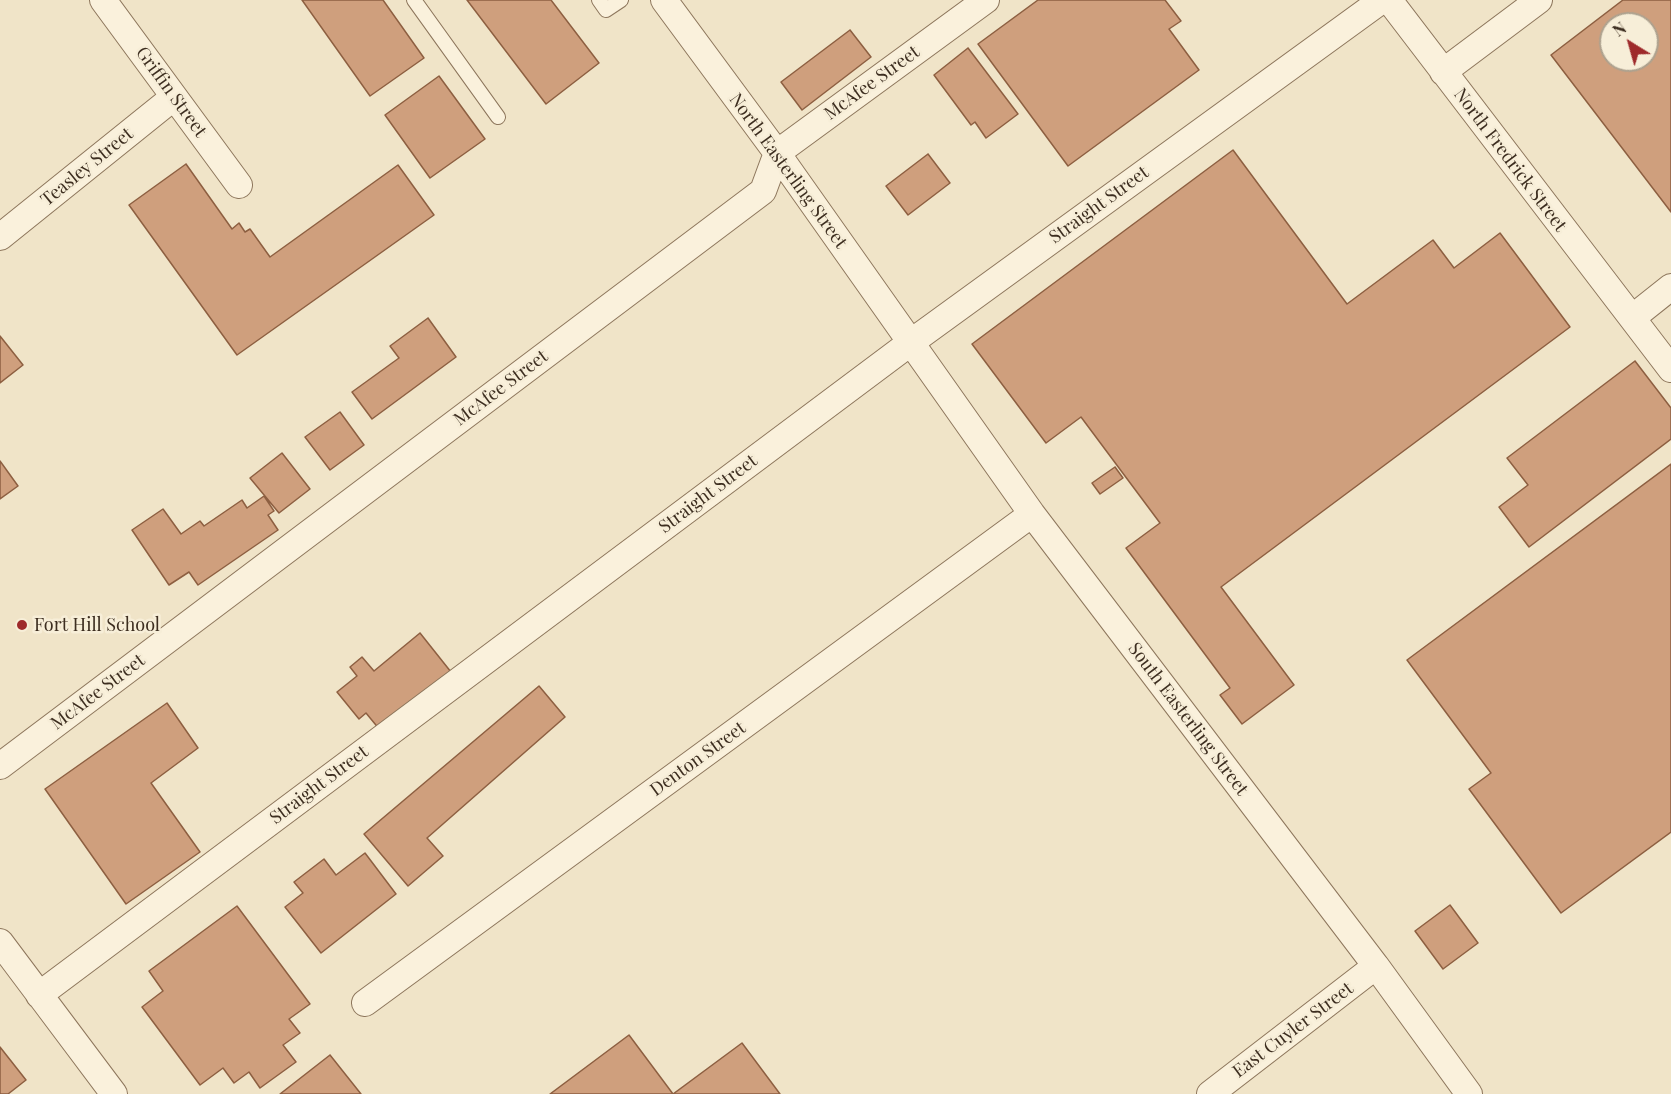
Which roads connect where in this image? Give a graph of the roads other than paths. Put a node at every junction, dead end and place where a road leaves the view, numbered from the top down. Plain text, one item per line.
1 (103, 0) edge
2 (414, 0) edge
3 (598, 0) edge
4 (621, 0) edge
5 (664, 0) edge
6 (986, 0) edge
7 (1382, 0) edge
8 (1389, 0) edge
9 (1539, 0) edge
10 (1443, 72) junction
11 (174, 97) junction
12 (498, 117) dead end
13 (777, 153) junction
14 (239, 184) dead end
15 (0, 237) edge
16 (1671, 287) edge
17 (1632, 318) junction
18 (910, 343) junction
19 (1671, 369) edge
20 (1032, 514) junction
21 (0, 766) edge
22 (0, 942) edge
23 (1376, 966) junction
24 (39, 995) junction
25 (365, 1003) dead end
26 (114, 1094) edge
27 (1210, 1094) edge
28 (1469, 1094) edge

1 - 11 street, Griffin Street
2 - 12 lane
3 - 4 lane
5 - 13 street, North Easterling Street
6 - 13 street, McAfee Street
7 - 18 street, Straight Street
8 - 10 street, North Fredrick Street
9 - 10 street
10 - 17 street, North Fredrick Street
11 - 14 street, Griffin Street
11 - 15 street, Teasley Street
13 - 18 street, North Easterling Street
13 - 21 street, McAfee Street
16 - 17 street
17 - 19 street, North Fredrick Street
18 - 20 street, South Easterling Street
18 - 24 street, Straight Street
20 - 23 street, South Easterling Street
20 - 25 street, Denton Street
22 - 24 street
23 - 27 street, East Cuyler Street
23 - 28 street, South Easterling Street
24 - 26 street

